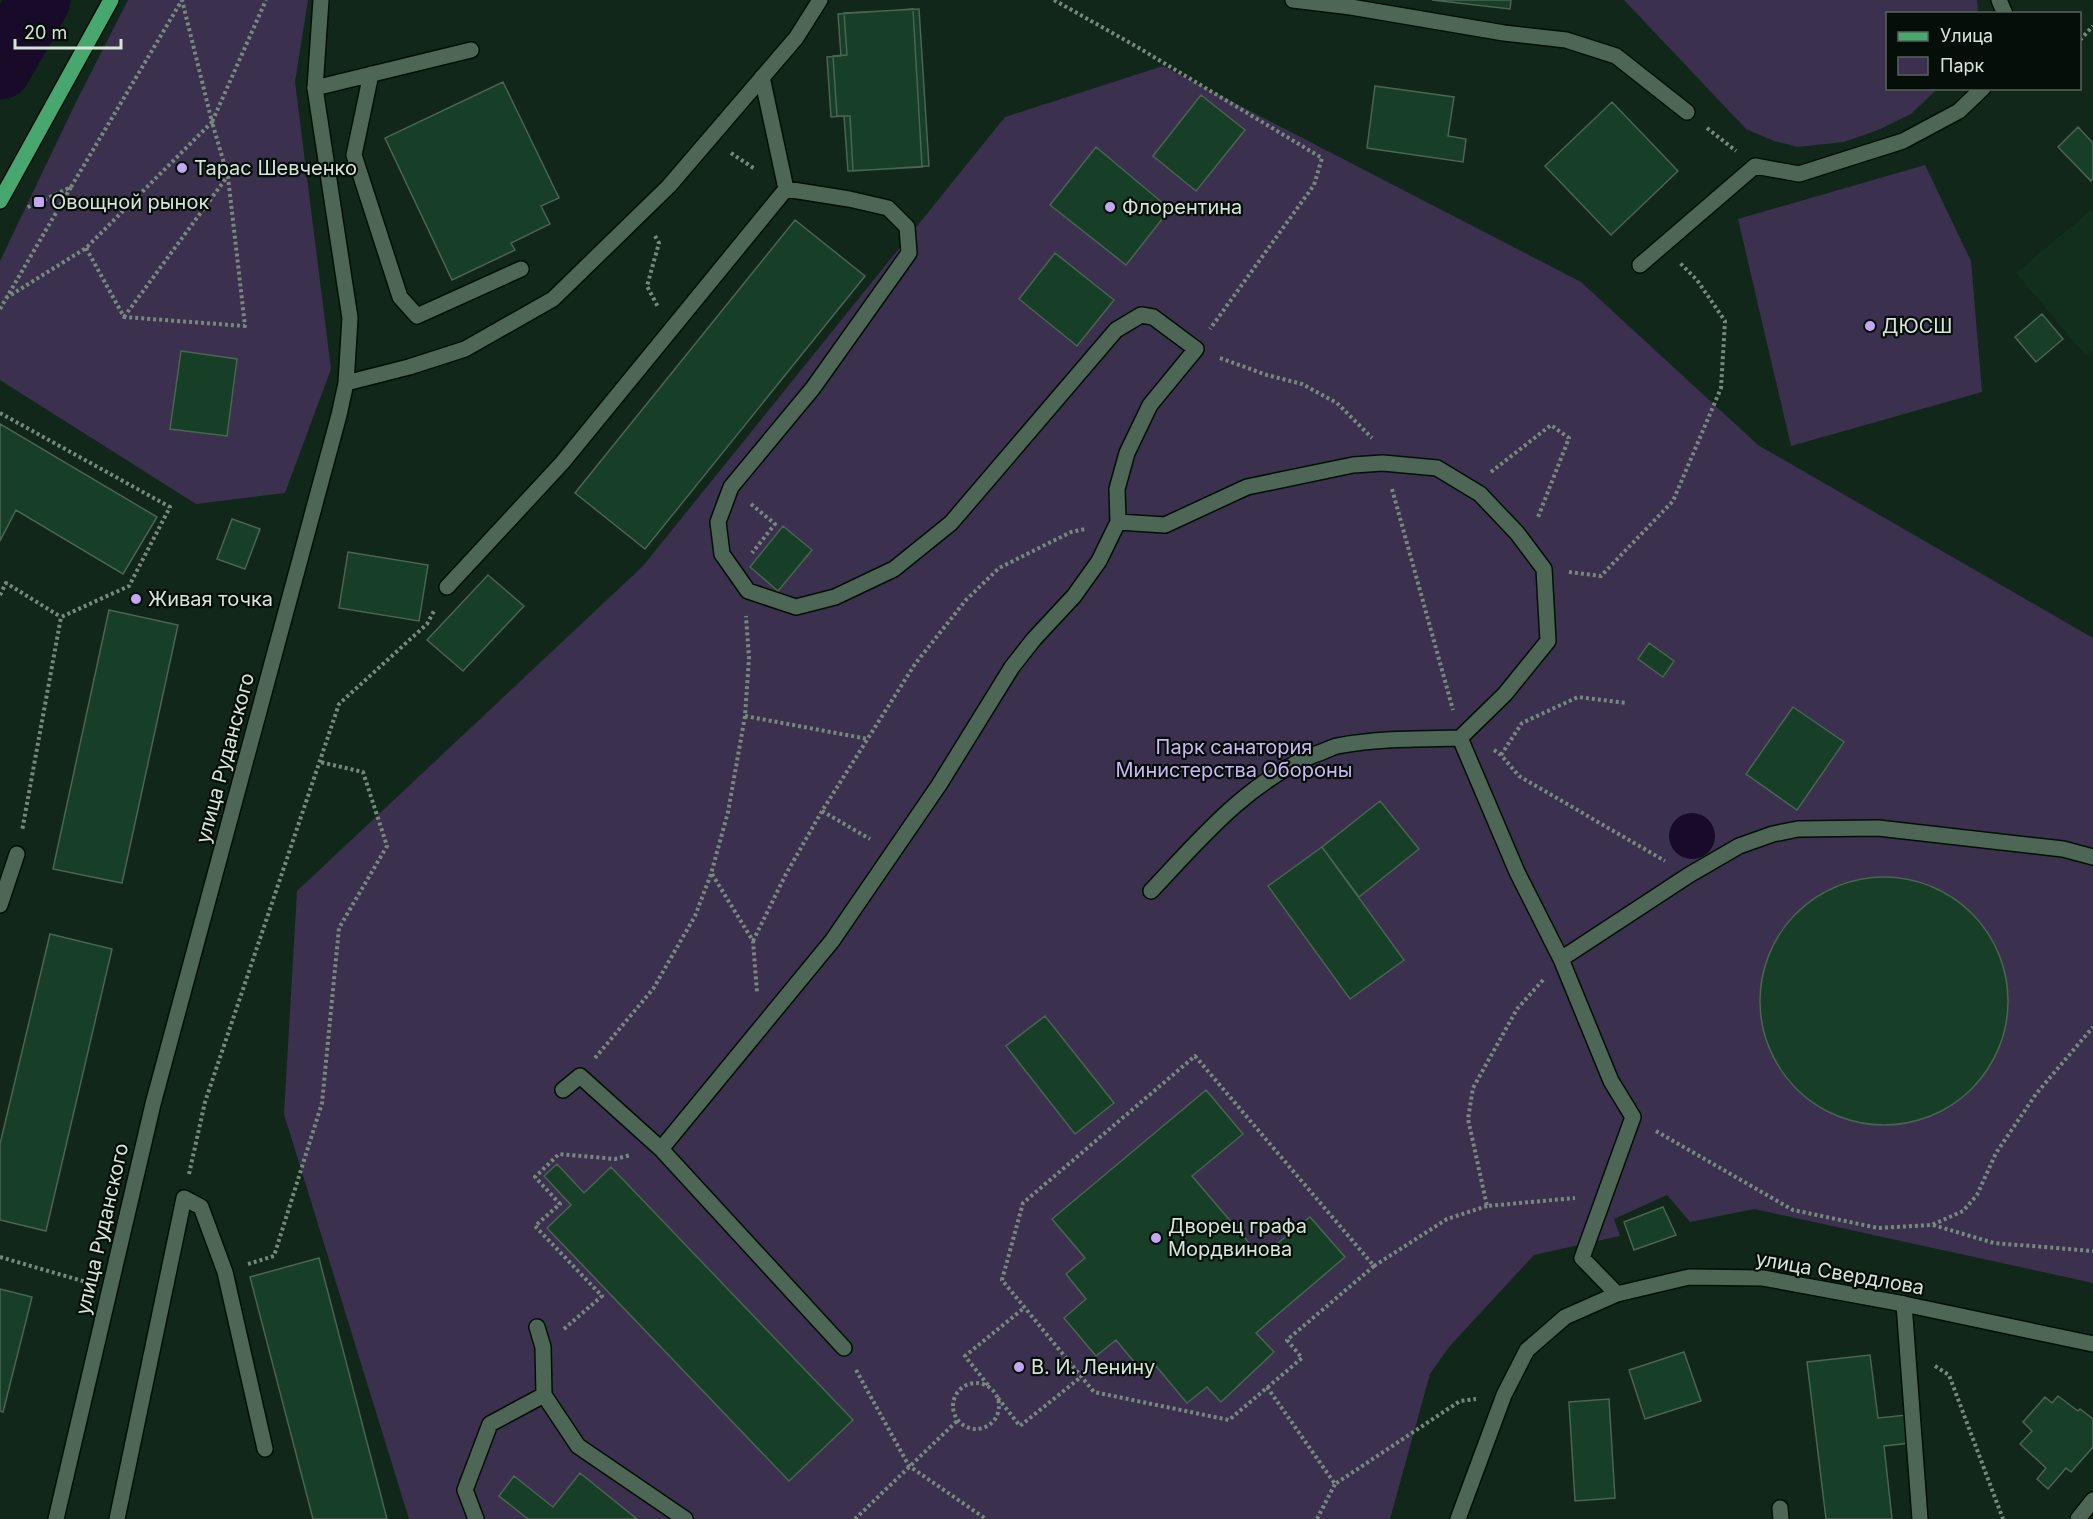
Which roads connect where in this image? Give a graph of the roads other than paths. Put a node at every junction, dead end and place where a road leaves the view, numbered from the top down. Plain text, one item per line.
1 (111, 0) edge
2 (321, 0) edge
3 (820, 0) edge
4 (1293, 0) edge
5 (471, 50) dead end
6 (371, 74) junction
7 (762, 77) junction
8 (315, 88) junction
9 (1981, 90) edge
10 (1688, 112) road end
11 (786, 189) junction
12 (0, 201) edge
13 (1640, 265) dead end
14 (521, 269) dead end
15 (346, 383) junction
16 (1118, 522) junction
17 (447, 586) road end
18 (1460, 738) junction
19 (17, 854) road end
20 (2093, 858) edge
21 (1151, 891) dead end
22 (0, 905) edge
23 (1561, 959) junction
24 (563, 1090) dead end
25 (661, 1149) junction
26 (1617, 1294) junction
27 (1904, 1304) junction
28 (537, 1327) dead end
29 (2093, 1344) edge
30 (844, 1348) road end
31 (544, 1395) junction
32 (265, 1449) dead end
33 (2093, 1500) edge
34 (56, 1519) edge
35 (117, 1519) edge
36 (476, 1519) edge
37 (685, 1519) edge
38 (1458, 1519) edge
39 (1920, 1519) edge
40 (2078, 1519) edge

1 - 12 main road
2 - 8 street, улица Руданского
3 - 7 street
4 - 10 street
5 - 6 street
6 - 8 street
6 - 14 street
7 - 11 street
7 - 15 street
8 - 15 street, улица Руданского
9 - 13 street
11 - 16 street
11 - 17 street
15 - 34 street, улица Руданского
16 - 18 street
16 - 25 street
18 - 21 street
18 - 23 street
19 - 22 street
20 - 23 street
23 - 26 street
24 - 25 street
25 - 30 street
26 - 27 street, улица Свердлова
26 - 38 street, улица Свердлова
27 - 29 street, улица Свердлова
27 - 39 street
28 - 31 street
31 - 36 street
31 - 37 street
32 - 35 street
33 - 40 street

